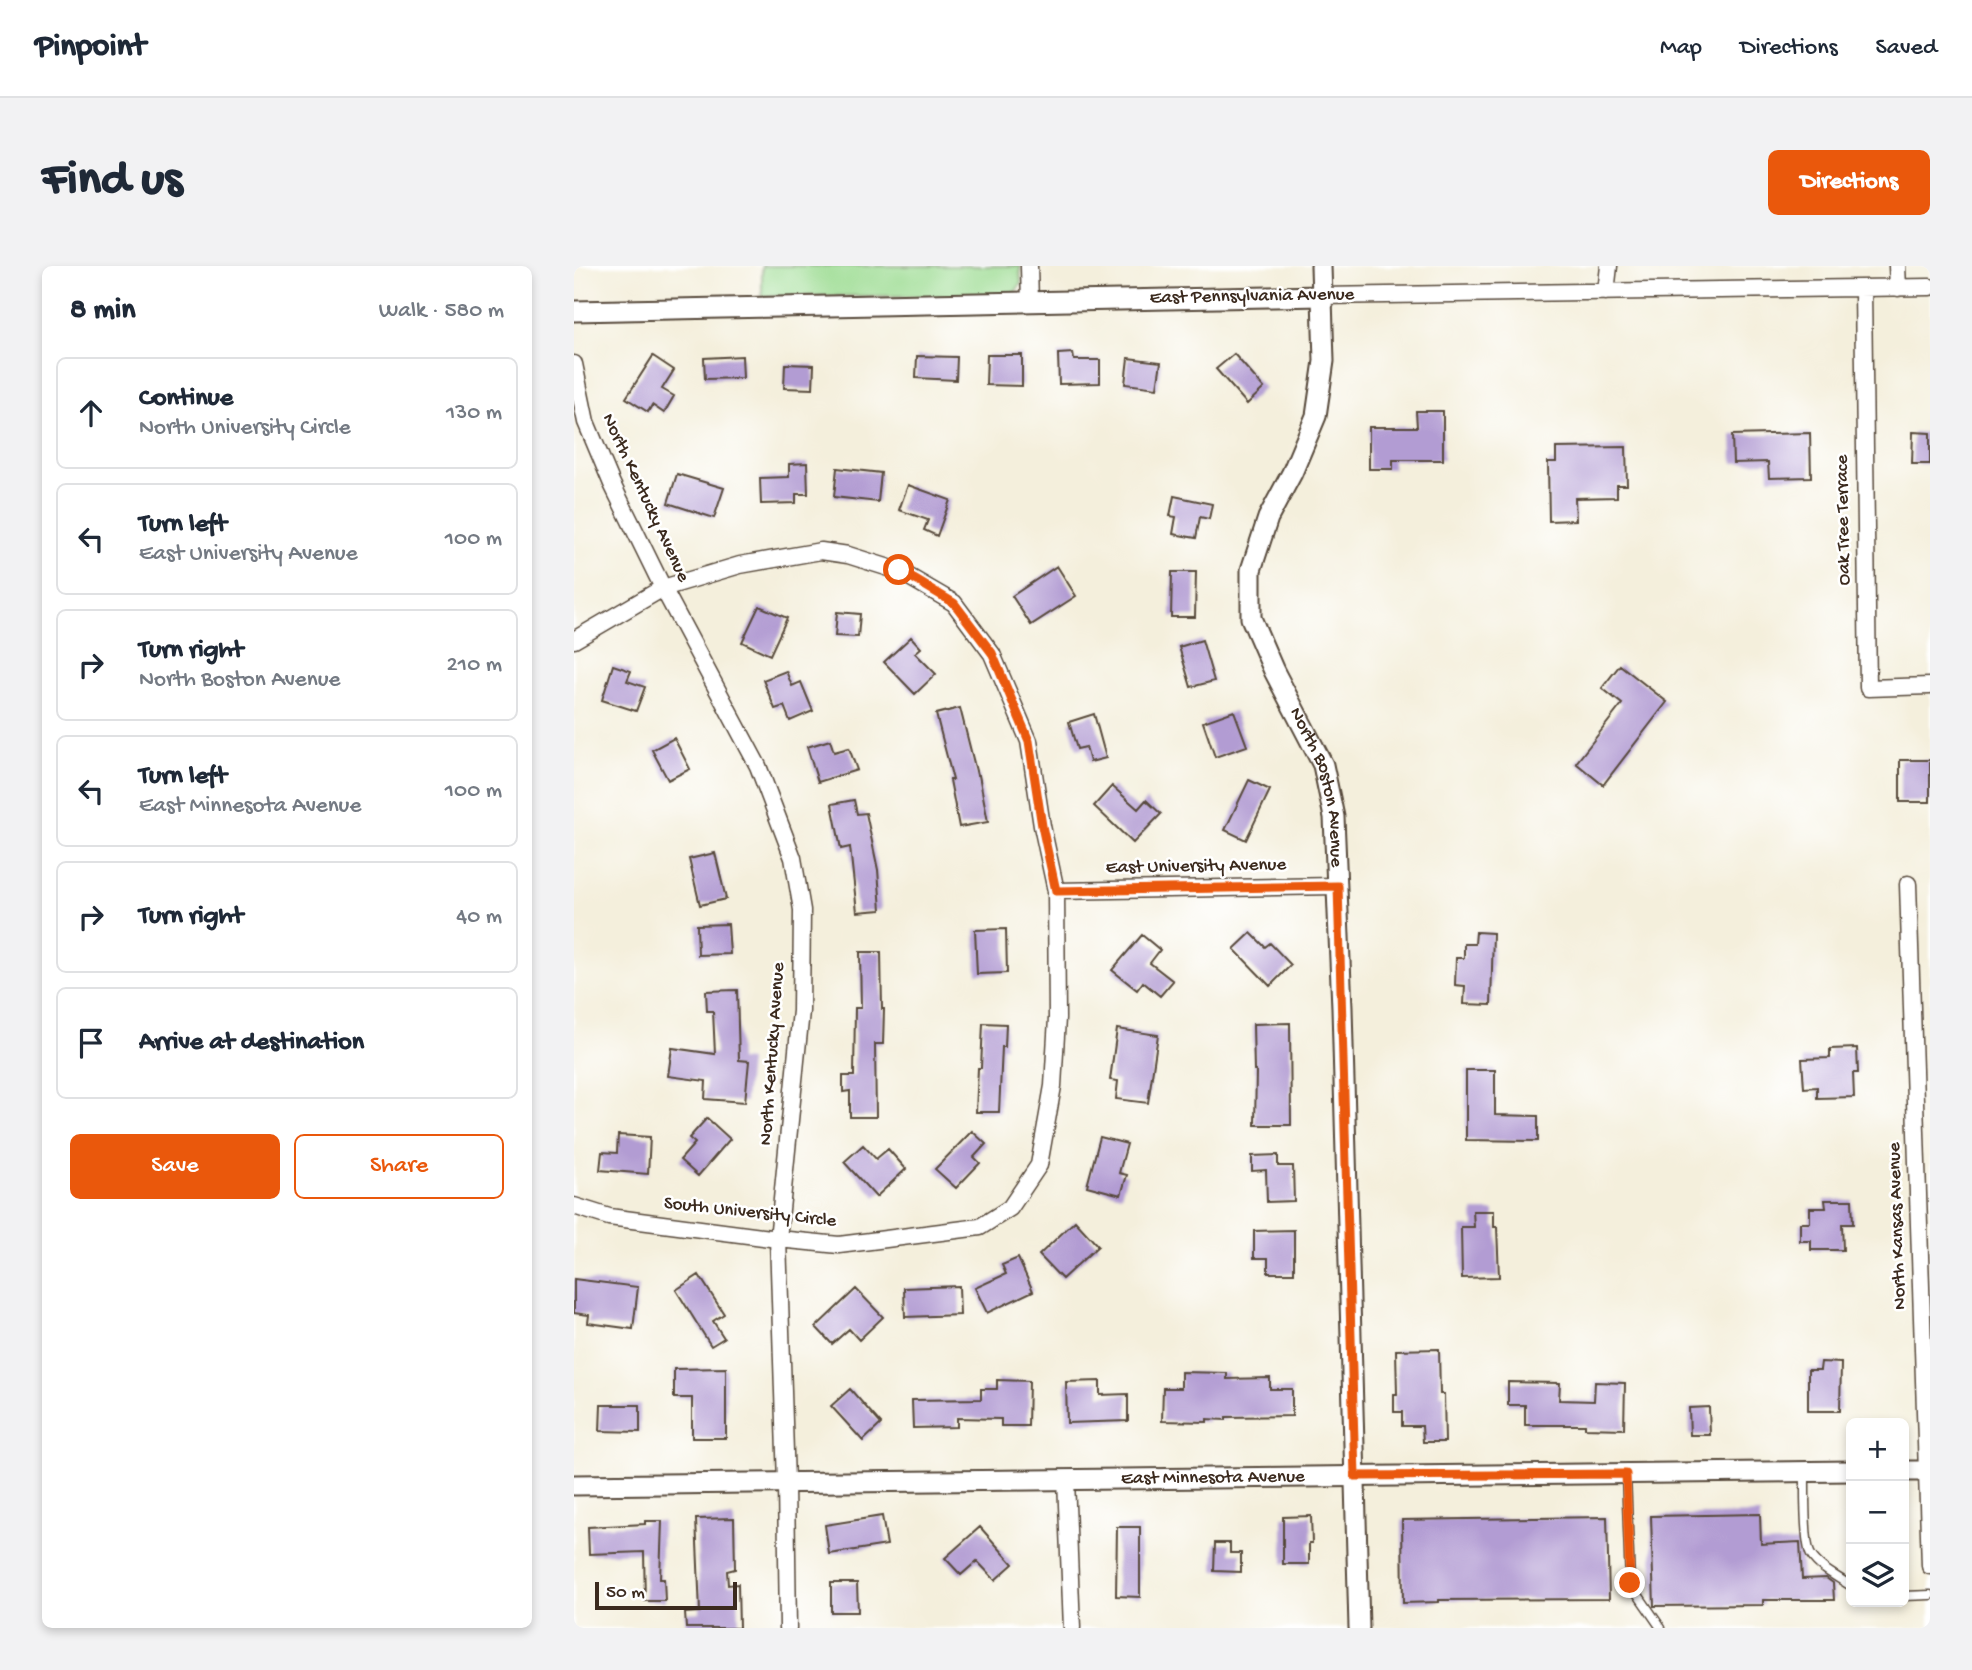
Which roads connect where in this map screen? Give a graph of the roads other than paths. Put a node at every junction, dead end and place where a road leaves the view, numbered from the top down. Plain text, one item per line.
1 (1029, 266) edge
2 (1321, 266) edge
3 (1609, 266) edge
4 (1897, 266) edge
5 (1930, 287) edge
6 (1898, 288) junction
7 (1863, 289) junction
8 (1606, 292) junction
9 (1321, 296) junction
10 (1030, 302) junction
11 (574, 311) edge
12 (574, 364) edge
13 (663, 588) junction
14 (574, 640) edge
15 (1930, 686) edge
16 (1908, 884) dead end
17 (1338, 886) junction
18 (1056, 891) junction
19 (574, 1206) edge
20 (778, 1239) junction
21 (1846, 1471) edge
22 (1909, 1471) edge
23 (1928, 1471) edge
24 (1805, 1472) junction
25 (1626, 1474) junction
26 (1355, 1476) junction
27 (1066, 1480) junction
28 (786, 1483) junction
29 (574, 1485) edge
30 (1930, 1566) edge
31 (1846, 1583) edge
32 (1930, 1595) edge
33 (1909, 1596) edge
34 (788, 1628) edge
35 (1072, 1628) edge
36 (1359, 1628) edge
37 (1661, 1628) edge

1 - 10 street
2 - 9 street, North Boston Avenue
3 - 8 street
4 - 6 street
5 - 6 street, East Pennsylvania Avenue
6 - 7 street, East Pennsylvania Avenue
7 - 8 street, East Pennsylvania Avenue
7 - 15 street, Oak Tree Terrace
8 - 9 street, East Pennsylvania Avenue
9 - 10 street, East Pennsylvania Avenue
9 - 17 street, North Boston Avenue
10 - 11 street, East Pennsylvania Avenue
12 - 13 street, North Kentucky Avenue
13 - 14 street, South University Circle
13 - 18 street, South University Circle
13 - 20 street, North Kentucky Avenue
16 - 23 street, North Kansas Avenue
17 - 18 street, East University Avenue
17 - 26 street, North Boston Avenue
18 - 20 street, South University Circle
19 - 20 street, South University Circle
20 - 28 street, North Kentucky Avenue
21 - 24 street, East Minnesota Avenue
22 - 23 street
23 - 30 street, North Kansas Avenue
24 - 25 street, East Minnesota Avenue
24 - 31 lane
25 - 26 street, East Minnesota Avenue
25 - 37 lane
26 - 27 street, East Minnesota Avenue
26 - 36 street, North Boston Avenue
27 - 28 street, East Minnesota Avenue
27 - 35 street
28 - 29 street, East Minnesota Avenue
28 - 34 street, North Kentucky Avenue
32 - 33 lane

